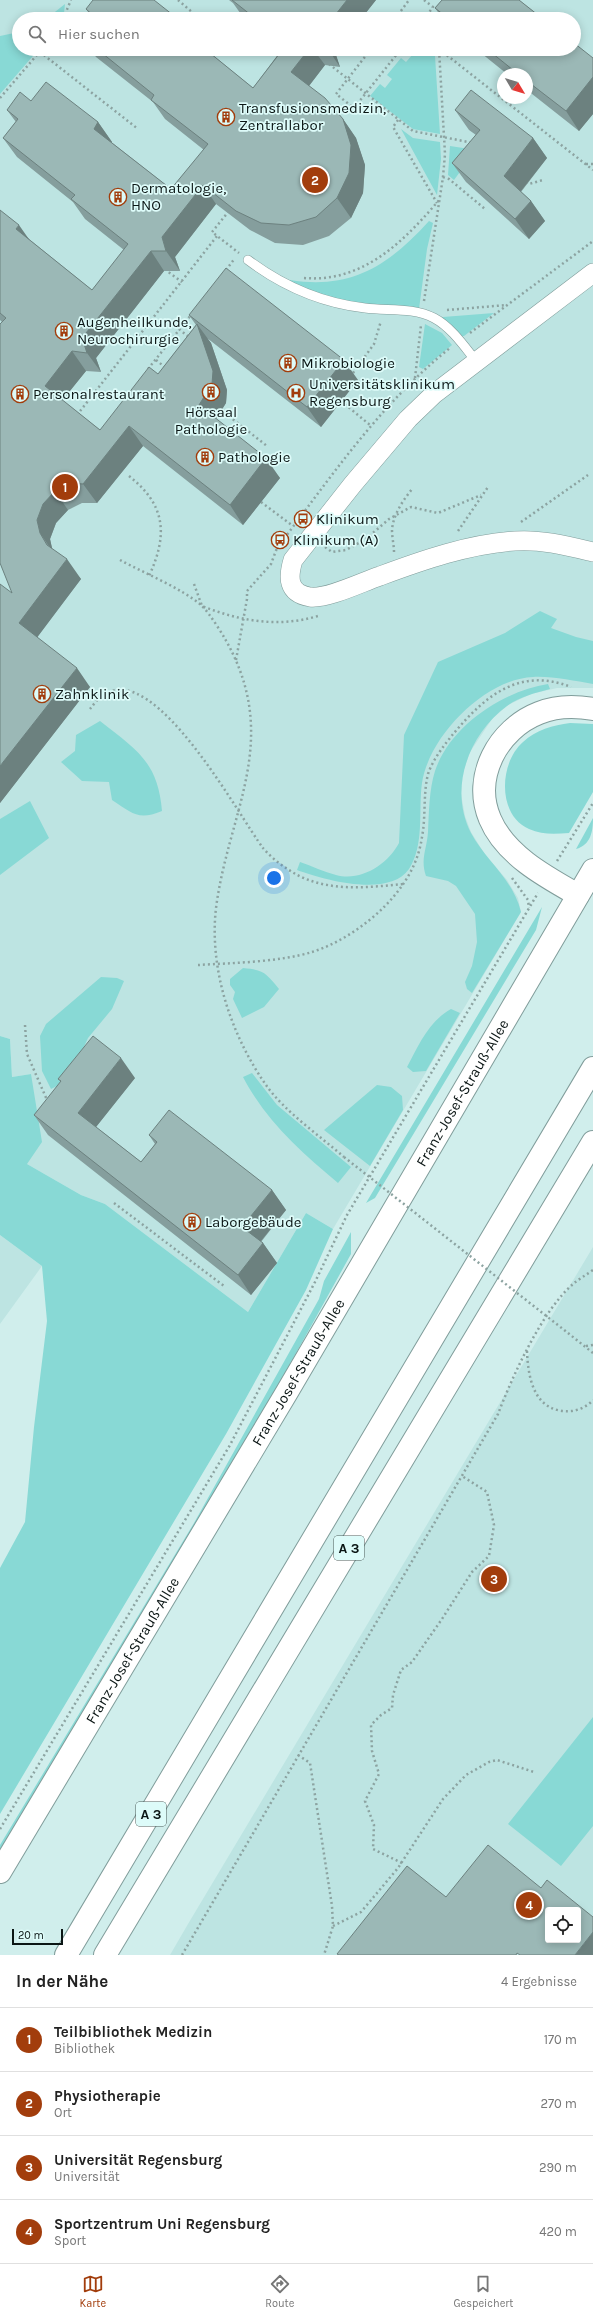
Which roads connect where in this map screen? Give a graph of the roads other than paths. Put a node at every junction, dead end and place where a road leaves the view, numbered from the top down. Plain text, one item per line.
1 (248, 260) road end
2 (593, 273) edge
3 (476, 361) junction
4 (593, 552) edge
5 (593, 709) edge
6 (593, 870) edge
7 (578, 895) junction
8 (593, 1068) edge
9 (593, 1142) edge
10 (0, 1872) edge
11 (66, 1955) edge
12 (104, 1955) edge

1 - 3 lane
2 - 3 street
3 - 4 street
5 - 7 main road
6 - 7 main road, Franz-Josef-Strauß-Allee
7 - 10 main road, Franz-Josef-Strauß-Allee
8 - 11 main road, A 3
9 - 12 main road, A 3

